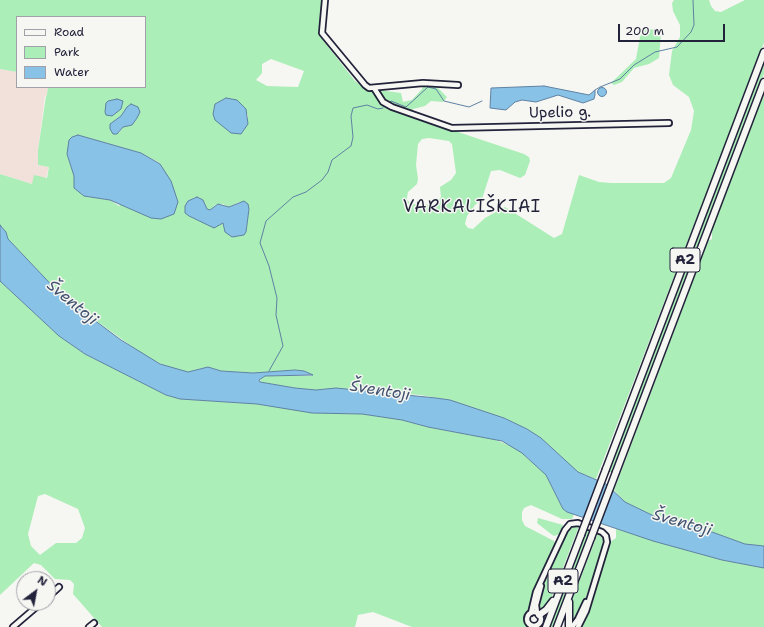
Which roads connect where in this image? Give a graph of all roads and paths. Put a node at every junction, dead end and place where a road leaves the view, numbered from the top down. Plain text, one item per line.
1 (325, 0) edge
2 (764, 52) edge
3 (764, 82) edge
4 (458, 85) dead end
5 (374, 88) junction
6 (669, 123) dead end
7 (542, 582) junction
8 (59, 587) dead end
9 (572, 587) junction
10 (56, 590) edge
11 (558, 593) junction
12 (587, 601) junction
13 (32, 611) edge
14 (531, 613) junction
15 (538, 614) junction
16 (94, 623) dead end
17 (532, 626) edge
18 (537, 626) edge
19 (14, 627) edge
20 (89, 627) edge
21 (546, 627) edge
22 (557, 627) edge
23 (570, 627) edge
24 (578, 627) edge

1 - 5 street
2 - 11 highway, A2, bridge
3 - 9 highway, A2, bridge
4 - 5 street
5 - 6 street, Upelio g.
7 - 12 street
7 - 14 street
7 - 15 street
8 - 10 street
9 - 22 highway, A2
9 - 23 highway
11 - 15 highway
11 - 21 highway, A2
12 - 23 street
12 - 24 street
13 - 19 street
14 - 15 street
14 - 17 street
15 - 18 street
16 - 20 street
17 - 18 street

